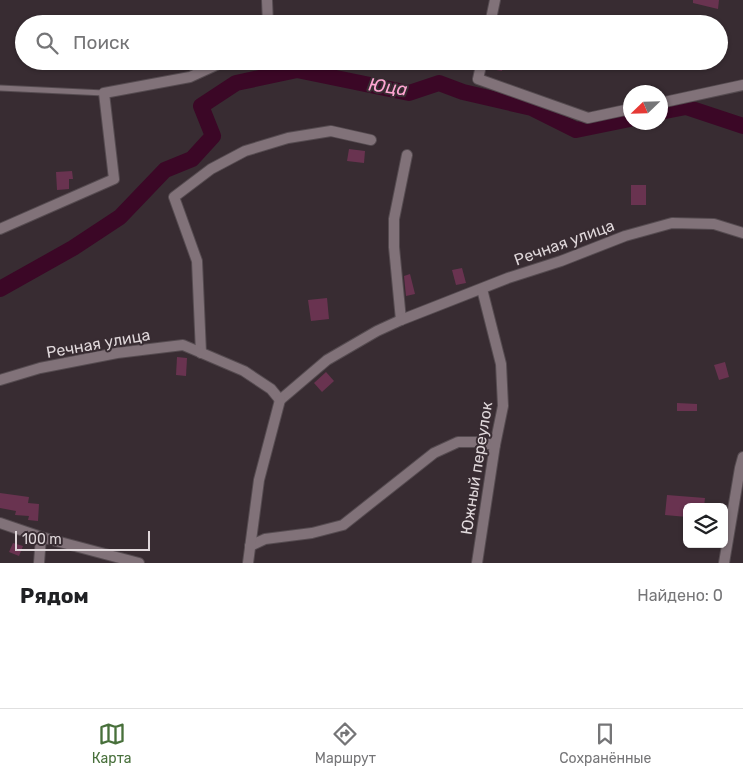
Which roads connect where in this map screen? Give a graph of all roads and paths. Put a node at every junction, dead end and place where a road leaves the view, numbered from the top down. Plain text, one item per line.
1 (267, 0) edge
2 (495, 0) edge
3 (268, 15) edge
4 (492, 15) edge
5 (205, 70) edge
6 (480, 70) edge
7 (743, 85) edge
8 (0, 88) edge
9 (104, 93) junction
10 (668, 101) edge
11 (623, 110) edge
12 (371, 140) dead end
13 (408, 155) dead end
14 (0, 229) edge
15 (743, 233) edge
16 (482, 289) junction
17 (400, 320) junction
18 (202, 352) junction
19 (0, 380) edge
20 (280, 400) junction
21 (495, 445) junction
22 (743, 457) edge
23 (0, 523) edge
24 (41, 537) junction
25 (250, 546) junction
26 (39, 563) edge
27 (139, 563) edge
28 (248, 563) edge
29 (477, 563) edge
30 (724, 563) edge

1 - 3 street
2 - 4 street
5 - 9 street
6 - 11 street
7 - 10 street
8 - 9 lane
9 - 14 street
12 - 18 street
13 - 17 street
15 - 16 street, Речная улица
16 - 17 street, Речная улица
16 - 21 street, Южный переулок
17 - 20 street, Речная улица
18 - 19 street, Речная улица
18 - 20 street, Речная улица
20 - 25 street
21 - 25 street
21 - 29 street, Южный переулок
22 - 30 street
23 - 24 street
24 - 26 street
24 - 27 street
25 - 28 street

